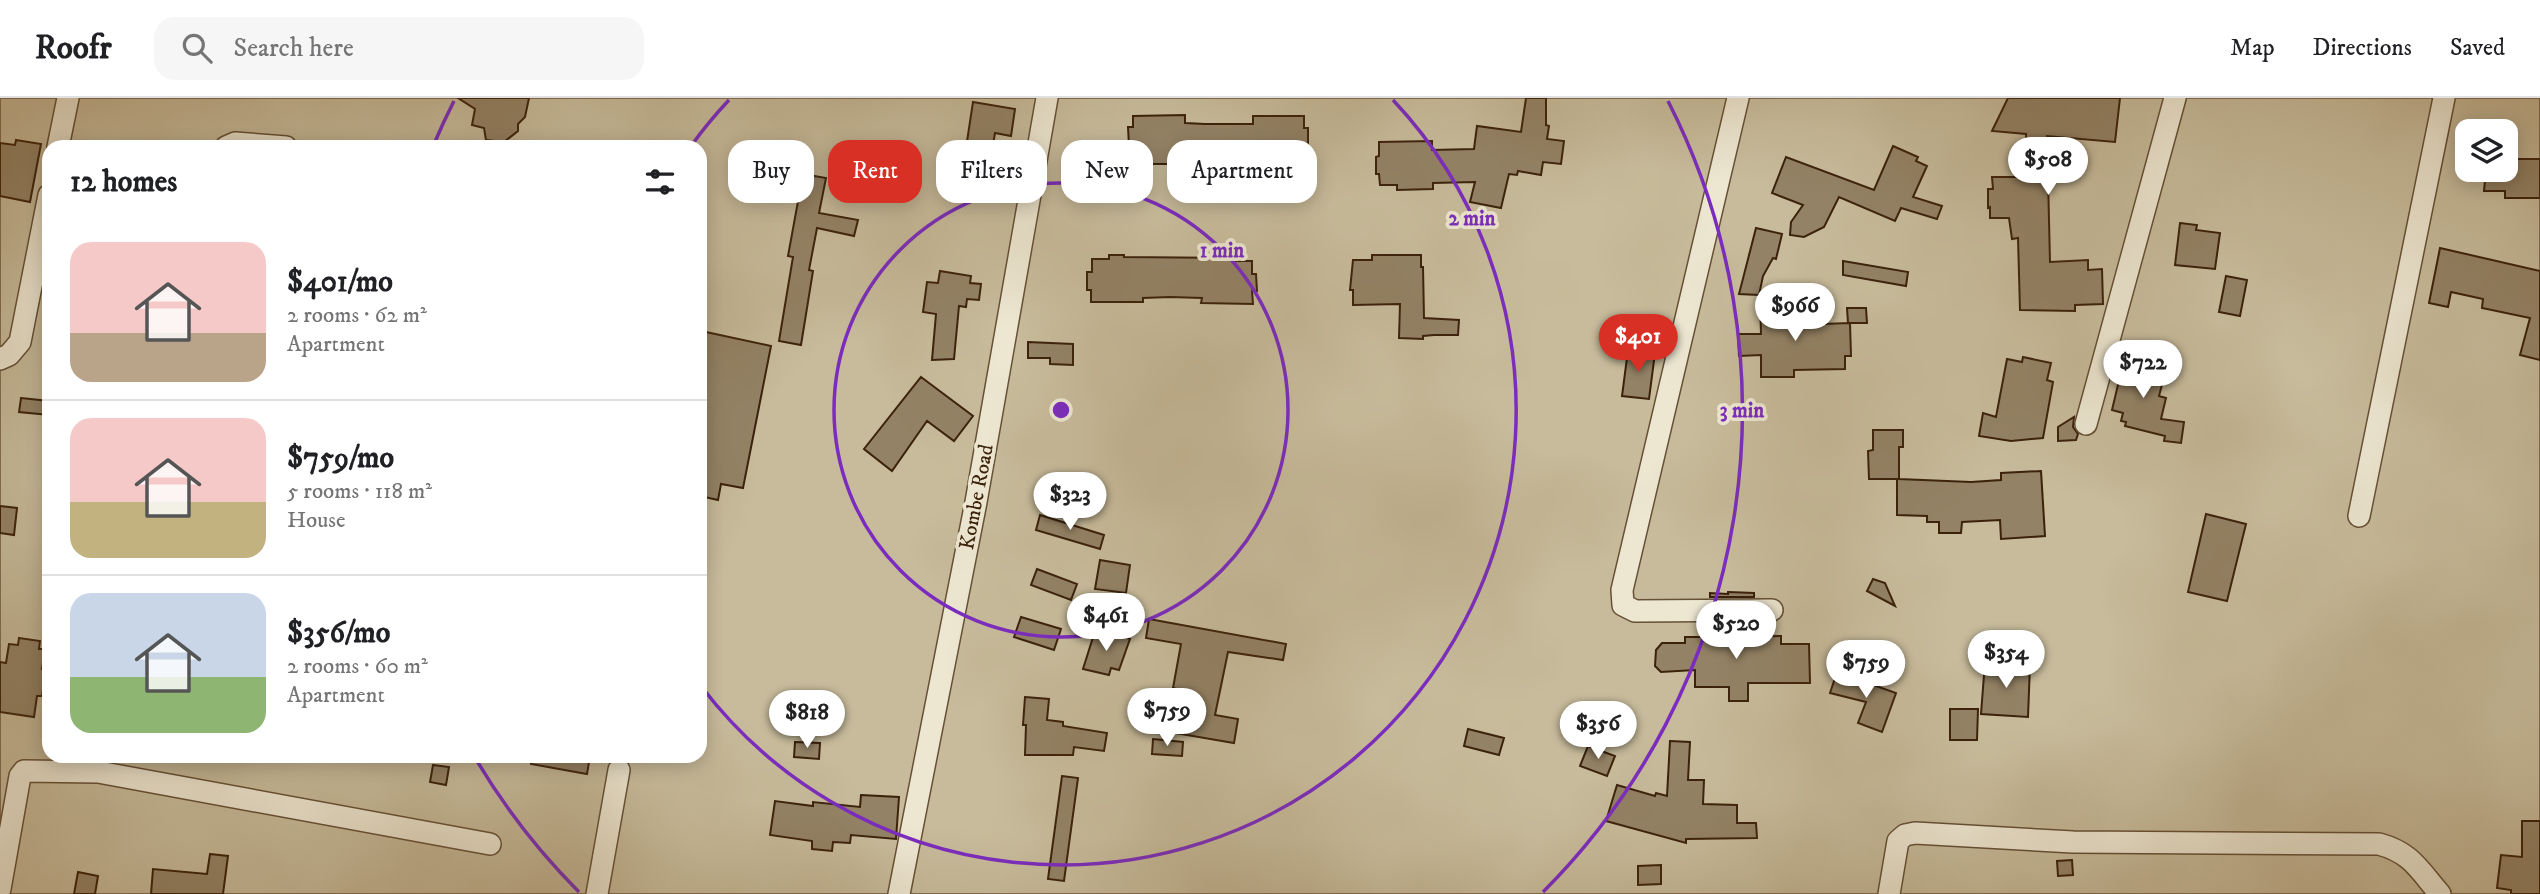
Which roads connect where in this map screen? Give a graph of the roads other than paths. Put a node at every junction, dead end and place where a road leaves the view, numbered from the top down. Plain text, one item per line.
1 (68, 98) edge
2 (1047, 98) edge
3 (1738, 98) edge
4 (2175, 98) edge
5 (2444, 98) edge
6 (59, 140) edge
7 (42, 245) edge
8 (0, 359) edge
9 (2086, 424) dead end
10 (2359, 516) dead end
11 (1772, 610) dead end
12 (619, 769) dead end
13 (489, 844) dead end
14 (0, 889) edge
15 (597, 894) edge
16 (899, 894) edge
17 (1889, 894) edge
18 (2440, 894) edge

1 - 6 street
2 - 16 street, Kombe Road
3 - 11 street
4 - 9 street
5 - 10 street
7 - 8 street
12 - 15 street
13 - 14 street
17 - 18 street

